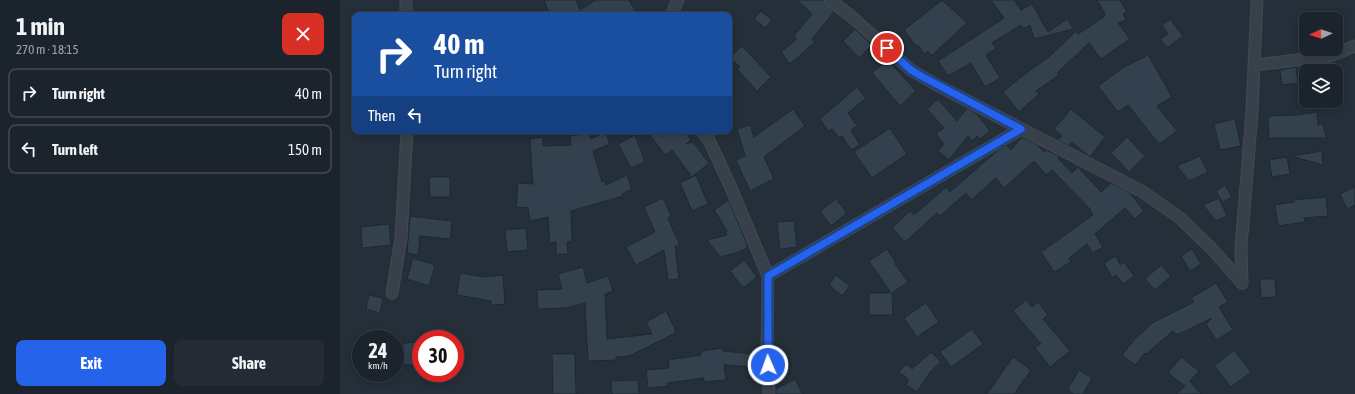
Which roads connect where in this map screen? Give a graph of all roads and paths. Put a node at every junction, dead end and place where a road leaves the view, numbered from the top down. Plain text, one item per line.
1 (406, 0) edge
2 (678, 0) edge
3 (830, 0) edge
4 (1257, 0) edge
5 (406, 12) edge
6 (672, 12) edge
7 (1355, 46) edge
8 (1255, 65) junction
9 (1021, 129) junction
10 (407, 134) edge
11 (704, 134) edge
12 (768, 276) junction
13 (392, 293) dead end
14 (769, 394) edge

1 - 5 street
2 - 6 street
3 - 9 street
4 - 8 street
7 - 8 street
8 - 9 street
9 - 12 street
10 - 13 street
11 - 12 street
12 - 14 street

